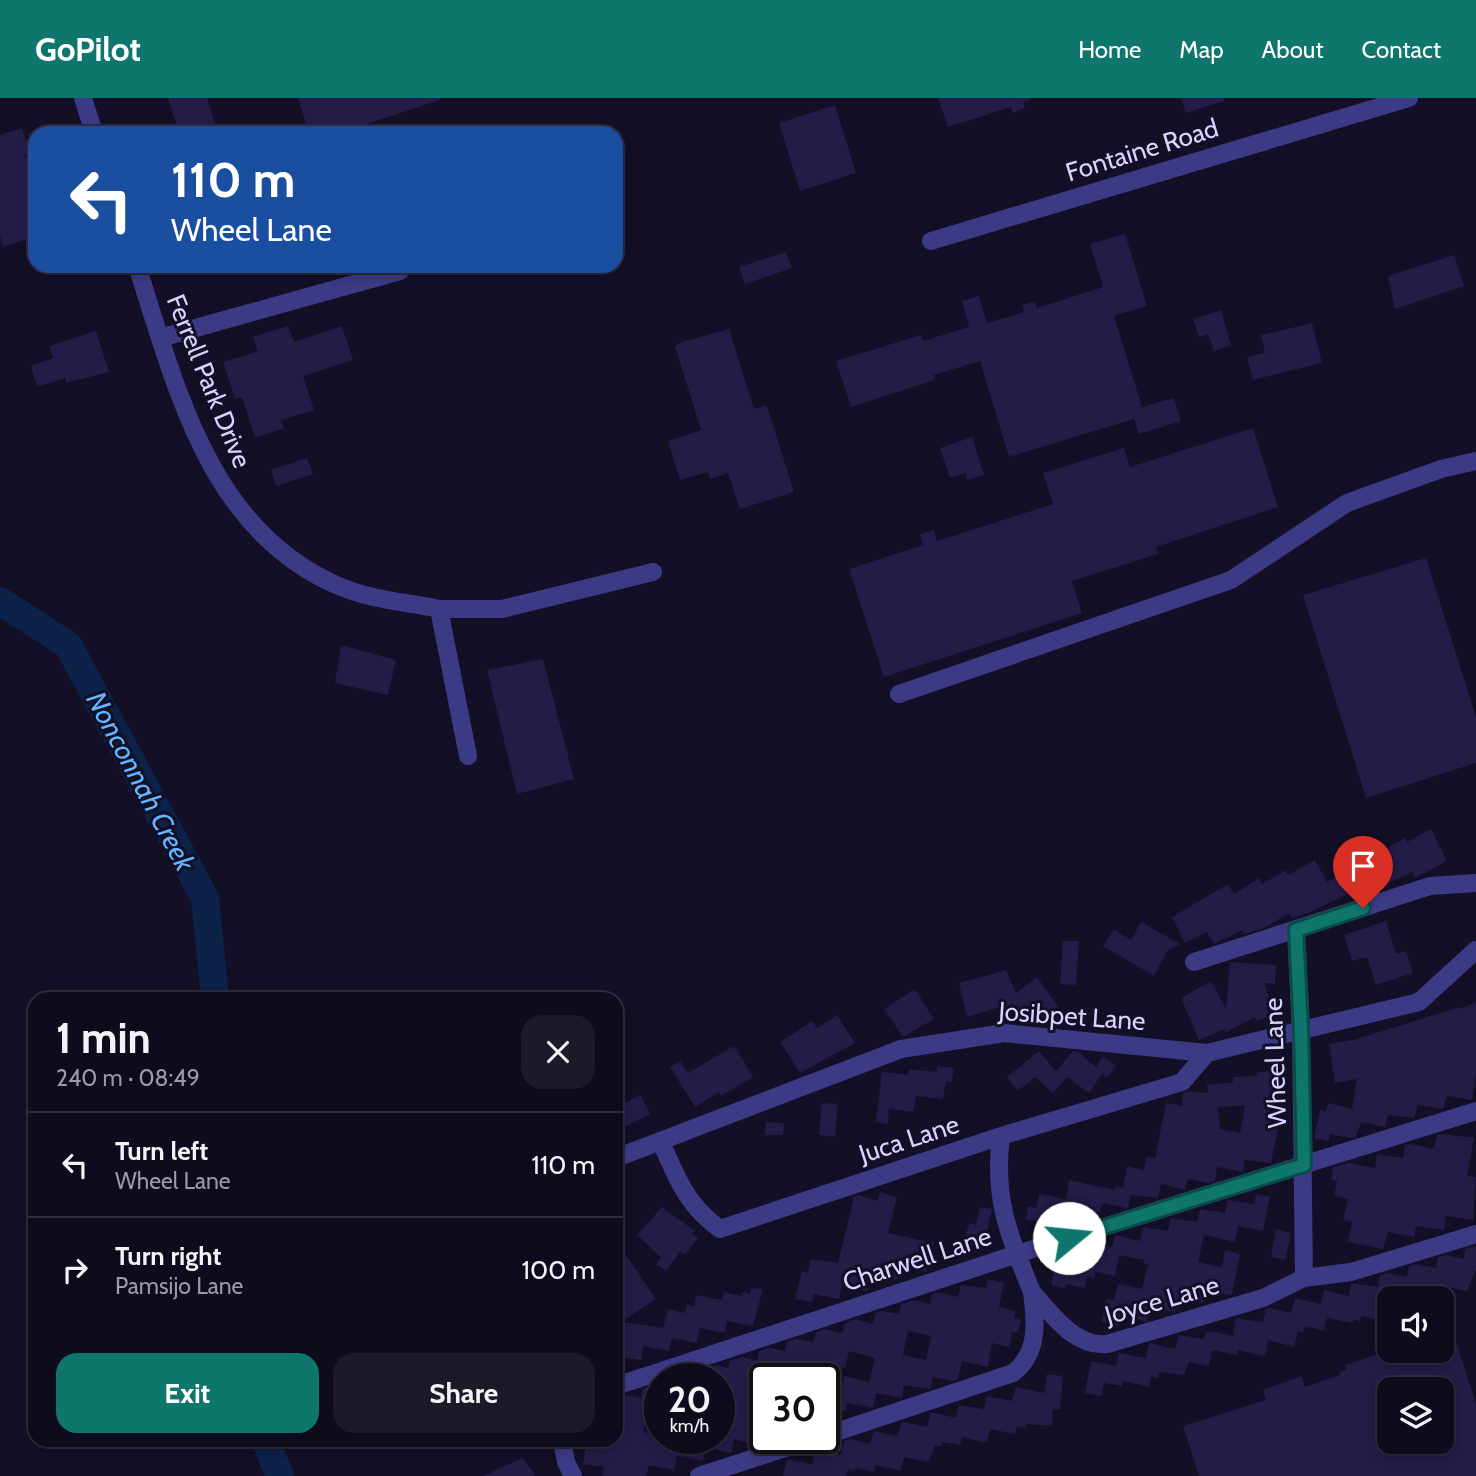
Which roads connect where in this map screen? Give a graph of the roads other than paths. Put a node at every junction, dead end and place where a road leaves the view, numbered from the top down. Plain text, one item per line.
1 (83, 98) edge
2 (1409, 98) edge
3 (92, 126) edge
4 (931, 241) dead end
5 (139, 273) edge
6 (393, 273) edge
7 (160, 338) junction
8 (1476, 461) edge
9 (653, 572) dead end
10 (439, 609) junction
11 (899, 694) dead end
12 (468, 756) dead end
13 (1476, 883) edge
14 (1296, 930) junction
15 (1476, 950) edge
16 (1195, 962) dead end
17 (1301, 1030) junction
18 (1207, 1053) junction
19 (1476, 1111) edge
20 (1001, 1136) junction
21 (661, 1142) junction
22 (623, 1156) edge
23 (1304, 1165) junction
24 (1476, 1234) edge
25 (1017, 1254) junction
26 (1304, 1278) junction
27 (1032, 1292) junction
28 (623, 1384) edge
29 (840, 1431) edge
30 (564, 1447) edge
31 (767, 1454) edge
32 (569, 1469) edge
33 (699, 1476) edge

1 - 3 street
2 - 4 street, Fontaine Road
5 - 7 street, Ferrell Park Drive
6 - 7 street
7 - 10 street, Ferrell Park Drive
8 - 11 street
9 - 10 street, Ferrell Park Drive
10 - 12 street
13 - 14 street
14 - 16 street
14 - 17 street, Wheel Lane
15 - 17 street, Josibpet Lane
17 - 18 street, Josibpet Lane
17 - 23 street, Wheel Lane
18 - 20 street, Juca Lane
18 - 21 street, Josibpet Lane
19 - 23 street, Charwell Lane
20 - 21 street, Juca Lane
20 - 25 street
21 - 22 street, Josibpet Lane
23 - 25 street, Charwell Lane
23 - 26 street, Wheel Lane
24 - 26 street, Joyce Lane
25 - 27 street
25 - 28 street, Charwell Lane
26 - 27 street, Joyce Lane
27 - 29 street
30 - 32 street
31 - 33 street

